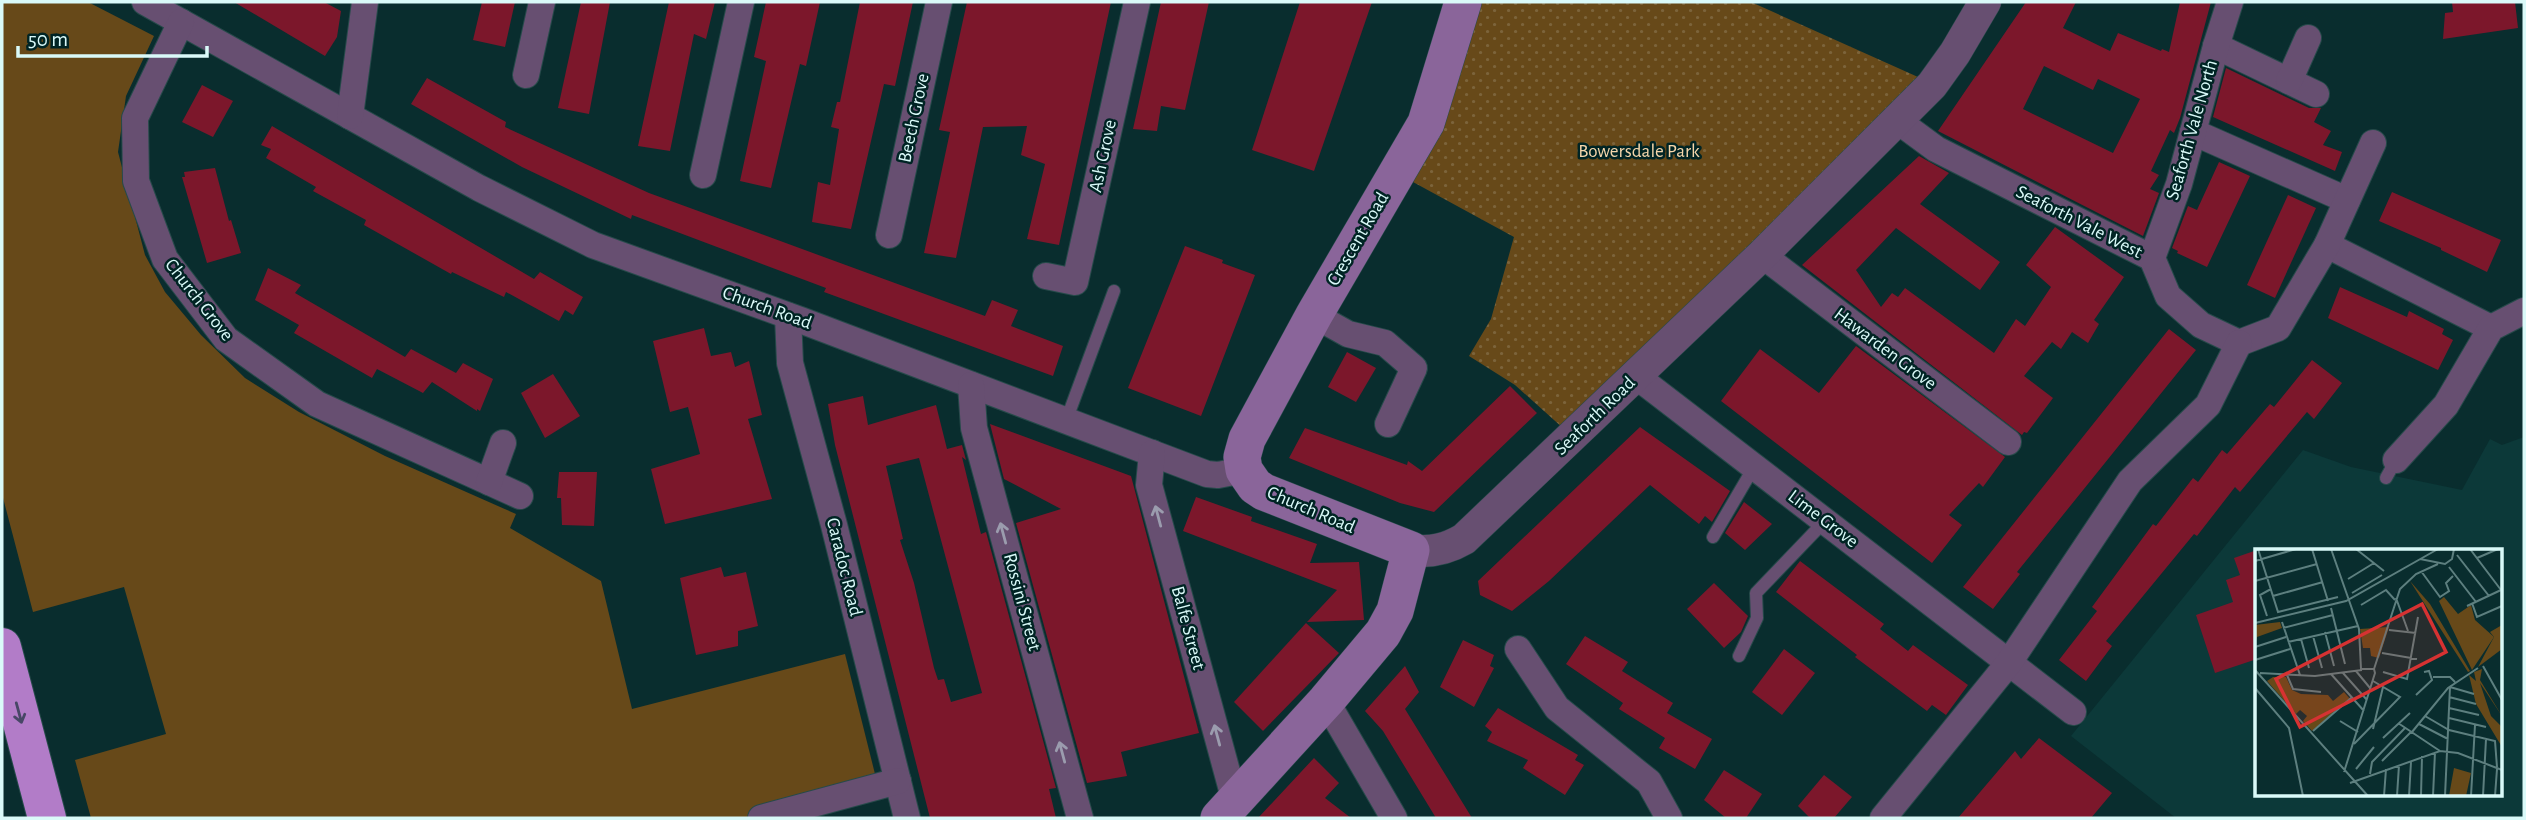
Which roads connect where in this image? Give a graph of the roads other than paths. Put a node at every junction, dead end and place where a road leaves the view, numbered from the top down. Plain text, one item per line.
1 (145, 2) edge
2 (365, 2) edge
3 (542, 2) edge
4 (741, 2) edge
5 (939, 2) edge
6 (1137, 2) edge
7 (1464, 2) edge
8 (1985, 2) edge
9 (2230, 2) edge
10 (181, 23) junction
11 (2308, 38) dead end
12 (2216, 46) junction
13 (526, 75) dead end
14 (2289, 80) junction
15 (2316, 94) dead end
16 (351, 116) junction
17 (1898, 121) junction
18 (2193, 132) junction
19 (2373, 143) dead end
20 (704, 175) dead end
21 (2347, 200) junction
22 (890, 235) dead end
23 (2327, 245) junction
24 (1762, 255) junction
25 (2152, 258) junction
26 (1046, 276) dead end
27 (1114, 291) dead end
28 (2524, 311) edge
29 (1314, 315) junction
30 (788, 316) junction
31 (2491, 328) junction
32 (2239, 343) junction
33 (1636, 376) junction
34 (971, 385) junction
35 (1066, 421) junction
36 (1388, 424) dead end
37 (2008, 442) dead end
38 (503, 443) dead end
39 (1152, 453) junction
40 (1754, 467) junction
41 (2391, 469) dead end
42 (1244, 470) junction
43 (489, 482) junction
44 (520, 496) dead end
45 (1826, 520) junction
46 (1713, 537) dead end
47 (1411, 550) junction
48 (2, 647) edge
49 (1518, 649) dead end
50 (1739, 656) dead end
51 (2008, 664) junction
52 (1326, 701) junction
53 (2073, 712) dead end
54 (898, 781) junction
55 (1227, 810) edge
56 (47, 818) edge
57 (761, 818) edge
58 (907, 818) edge
59 (1080, 818) edge
60 (1394, 818) edge
61 (1669, 818) edge
62 (1883, 818) edge

1 - 10 street, Church Road
2 - 16 street
3 - 13 street
4 - 20 street
5 - 22 street, Beech Grove
6 - 26 street, Ash Grove
7 - 29 main road, Crescent Road
8 - 17 street, Seaforth Road
9 - 12 street, Seaforth Vale North
10 - 16 street, Church Road
10 - 43 street, Church Grove
11 - 14 street
12 - 14 street
12 - 18 street, Seaforth Vale North
14 - 15 street
16 - 30 street, Church Road
17 - 24 street, Seaforth Road
17 - 25 street, Seaforth Vale West
18 - 21 street
18 - 25 street, Seaforth Vale North
19 - 21 street
21 - 23 street
23 - 31 street
23 - 32 street
24 - 33 street, Seaforth Road
24 - 37 street, Hawarden Grove
25 - 32 street, Seaforth Vale West
27 - 35 lane
28 - 31 street
29 - 36 street
29 - 42 main road, Crescent Road
30 - 34 street, Church Road
30 - 54 street, Caradoc Road
31 - 41 street
32 - 51 street
33 - 40 street, Lime Grove
33 - 47 street, Seaforth Road
34 - 35 street, Church Road
59 -> 34 street, Rossini Street
35 - 39 street, Church Road
38 - 43 street
39 - 42 street, Church Road
55 -> 39 street, Balfe Street
40 - 45 street, Lime Grove
40 - 46 lane
42 - 47 main road, Church Road
43 - 44 street, Church Grove
45 - 50 lane
45 - 51 street, Lime Grove
47 - 52 main road
48 -> 56 highway
49 - 61 street
51 - 53 street, Lime Grove
51 - 62 street
52 - 55 main road
52 - 60 street
54 - 57 street
54 - 58 street, Caradoc Road

